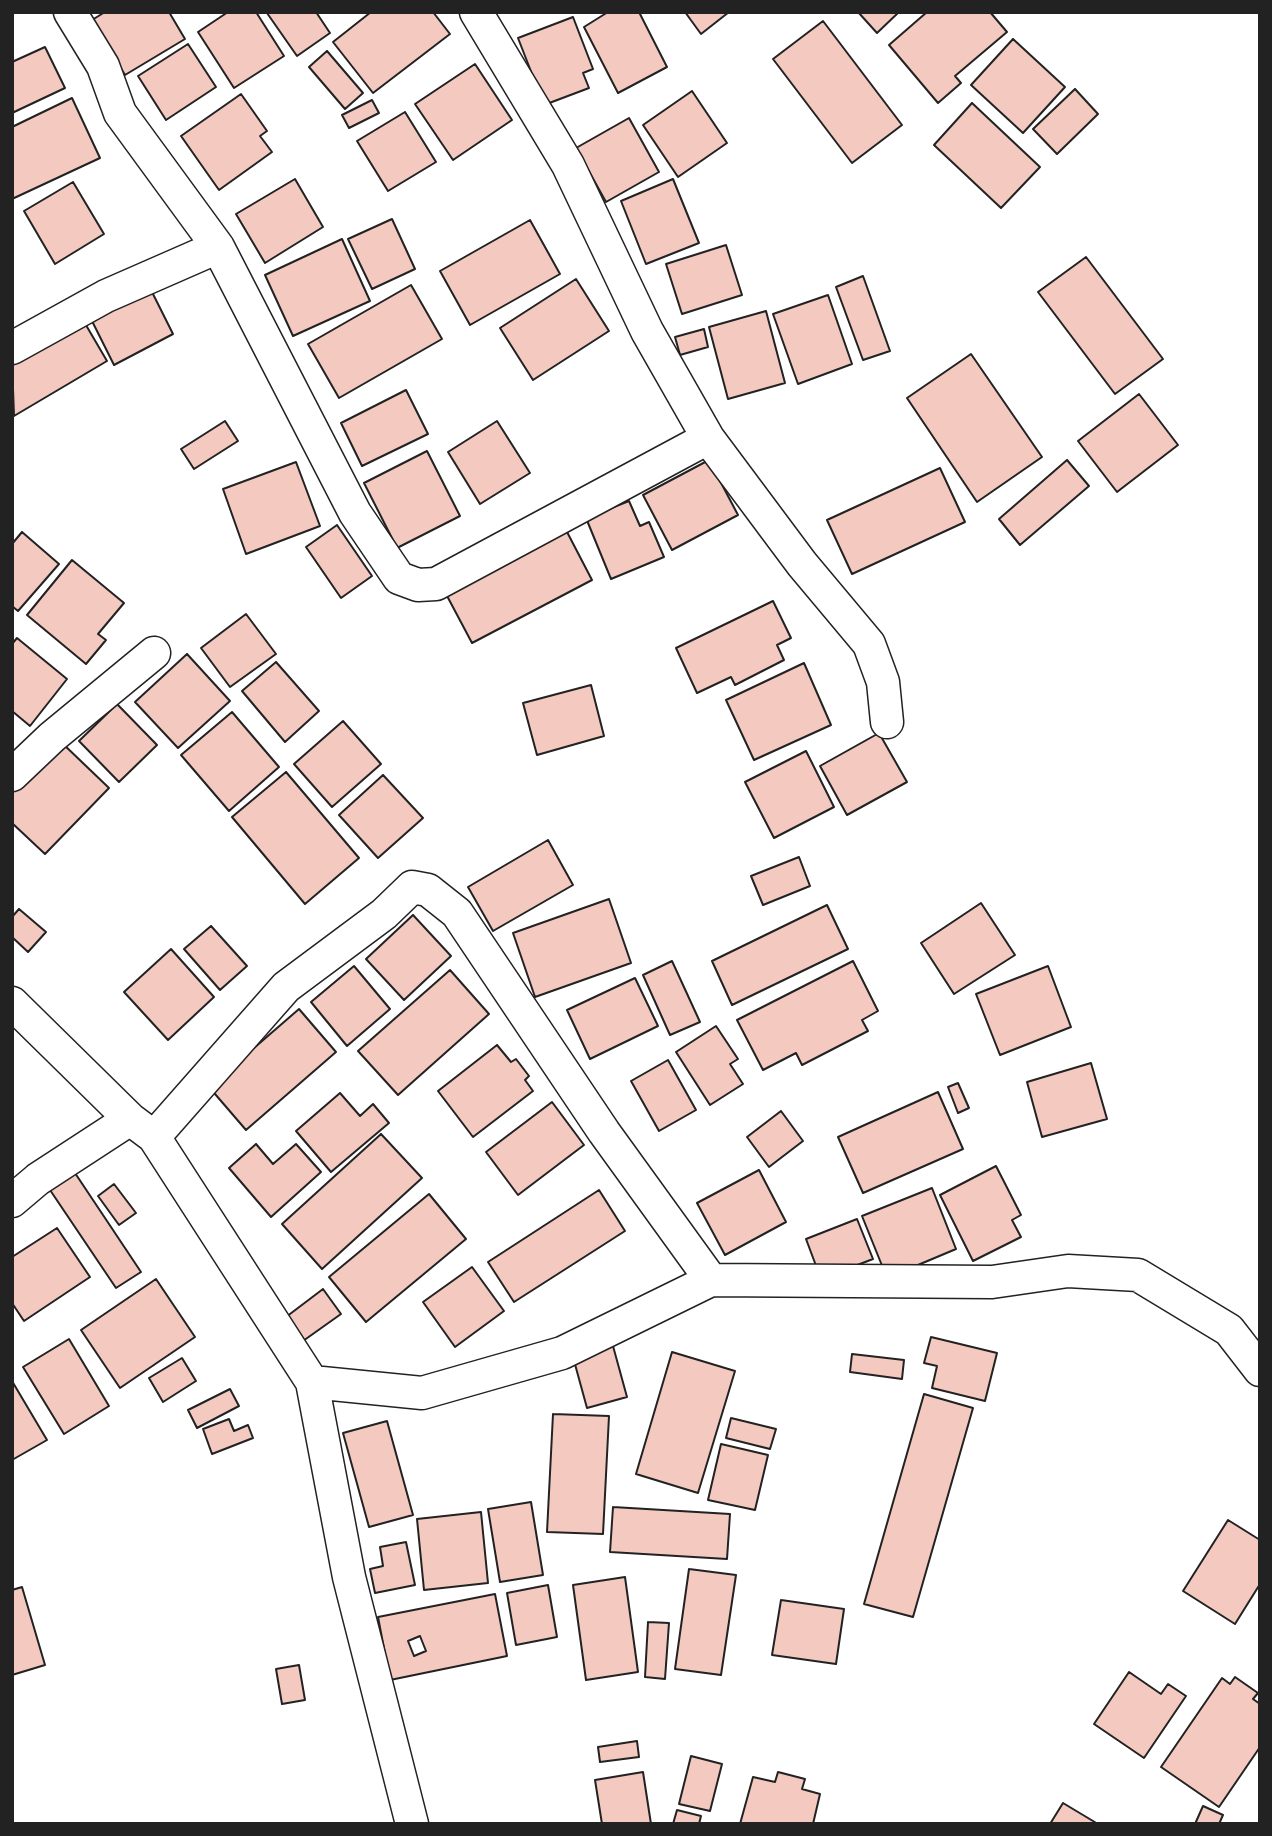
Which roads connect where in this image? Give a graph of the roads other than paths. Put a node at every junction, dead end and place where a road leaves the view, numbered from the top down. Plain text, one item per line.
1 (70, 12) edge
2 (476, 12) edge
3 (218, 247) junction
4 (12, 348) edge
5 (708, 438) junction
6 (154, 653) dead end
7 (887, 722) dead end
8 (12, 775) edge
9 (12, 1003) edge
10 (142, 1128) junction
11 (12, 1200) edge
12 (711, 1280) junction
13 (1260, 1370) edge
14 (312, 1382) junction
15 (412, 1824) edge

1 - 3 street
2 - 5 street
3 - 4 street
3 - 5 street
5 - 7 street
6 - 8 street
9 - 10 street
10 - 11 street
10 - 12 street
10 - 14 street
12 - 13 street
12 - 14 street
14 - 15 street

